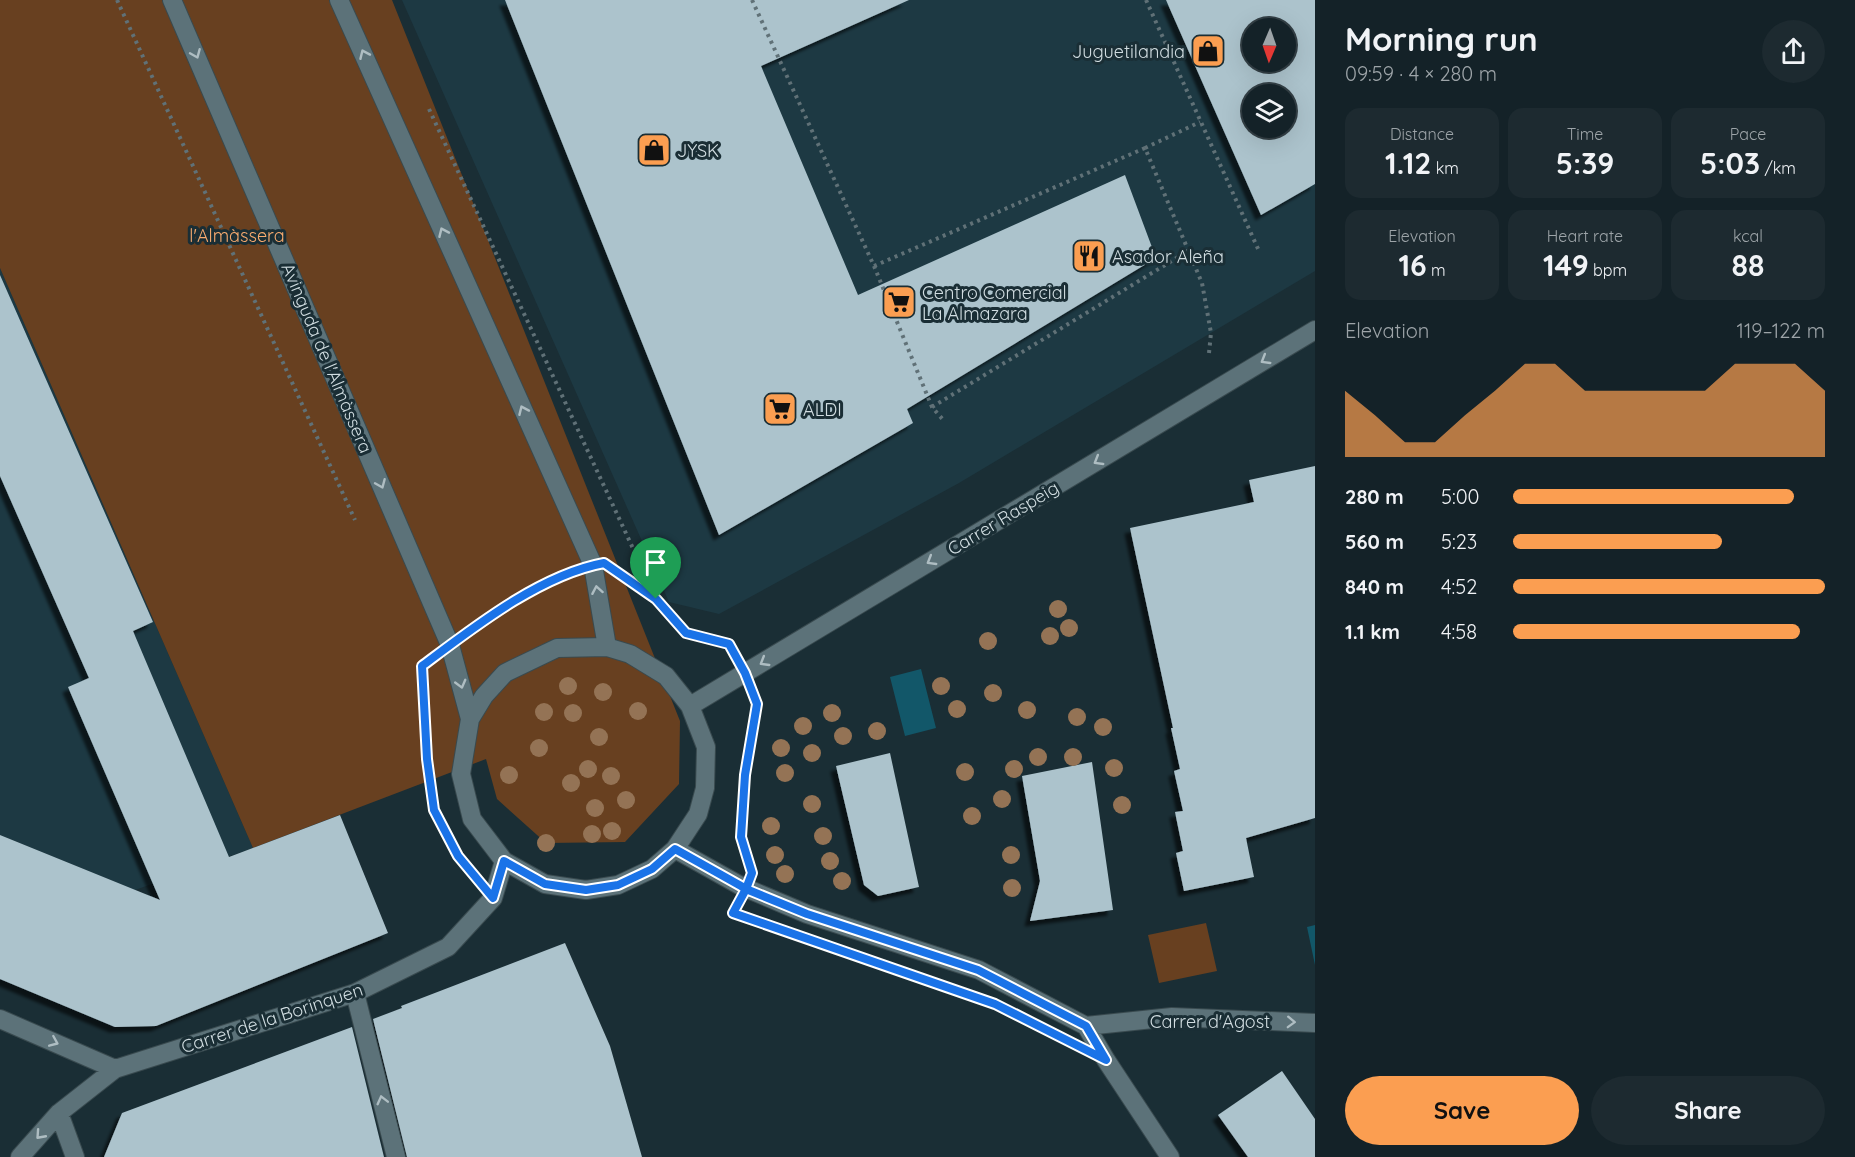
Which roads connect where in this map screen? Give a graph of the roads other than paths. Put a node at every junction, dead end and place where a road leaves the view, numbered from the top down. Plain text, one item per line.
1 (172, 0) edge
2 (339, 0) edge
3 (1315, 330) edge
4 (608, 647) junction
5 (690, 706) junction
6 (470, 719) junction
7 (675, 849) junction
8 (504, 861) junction
9 (355, 993) junction
10 (0, 1019) edge
11 (1315, 1023) edge
12 (1086, 1026) junction
13 (115, 1069) junction
14 (59, 1113) junction
15 (20, 1157) edge
16 (75, 1157) edge
17 (396, 1157) edge
18 (1170, 1157) edge

1 -> 6 street, Avinguda de l'Almàssera
4 -> 2 street
3 -> 5 street, Carrer Raspeig
4 - 5 street
4 - 6 street
5 - 7 street
6 - 8 street
7 - 8 street
7 - 12 street
8 - 9 street, Carrer de la Borinquen
9 - 13 street, Carrer de la Borinquen
17 -> 9 street
10 -> 13 street
12 -> 11 street, Carrer d'Agost
12 - 18 street
13 - 14 street, Carrer de la Borinquen
14 -> 15 street, Carrer de la Borinquen
14 - 16 street

